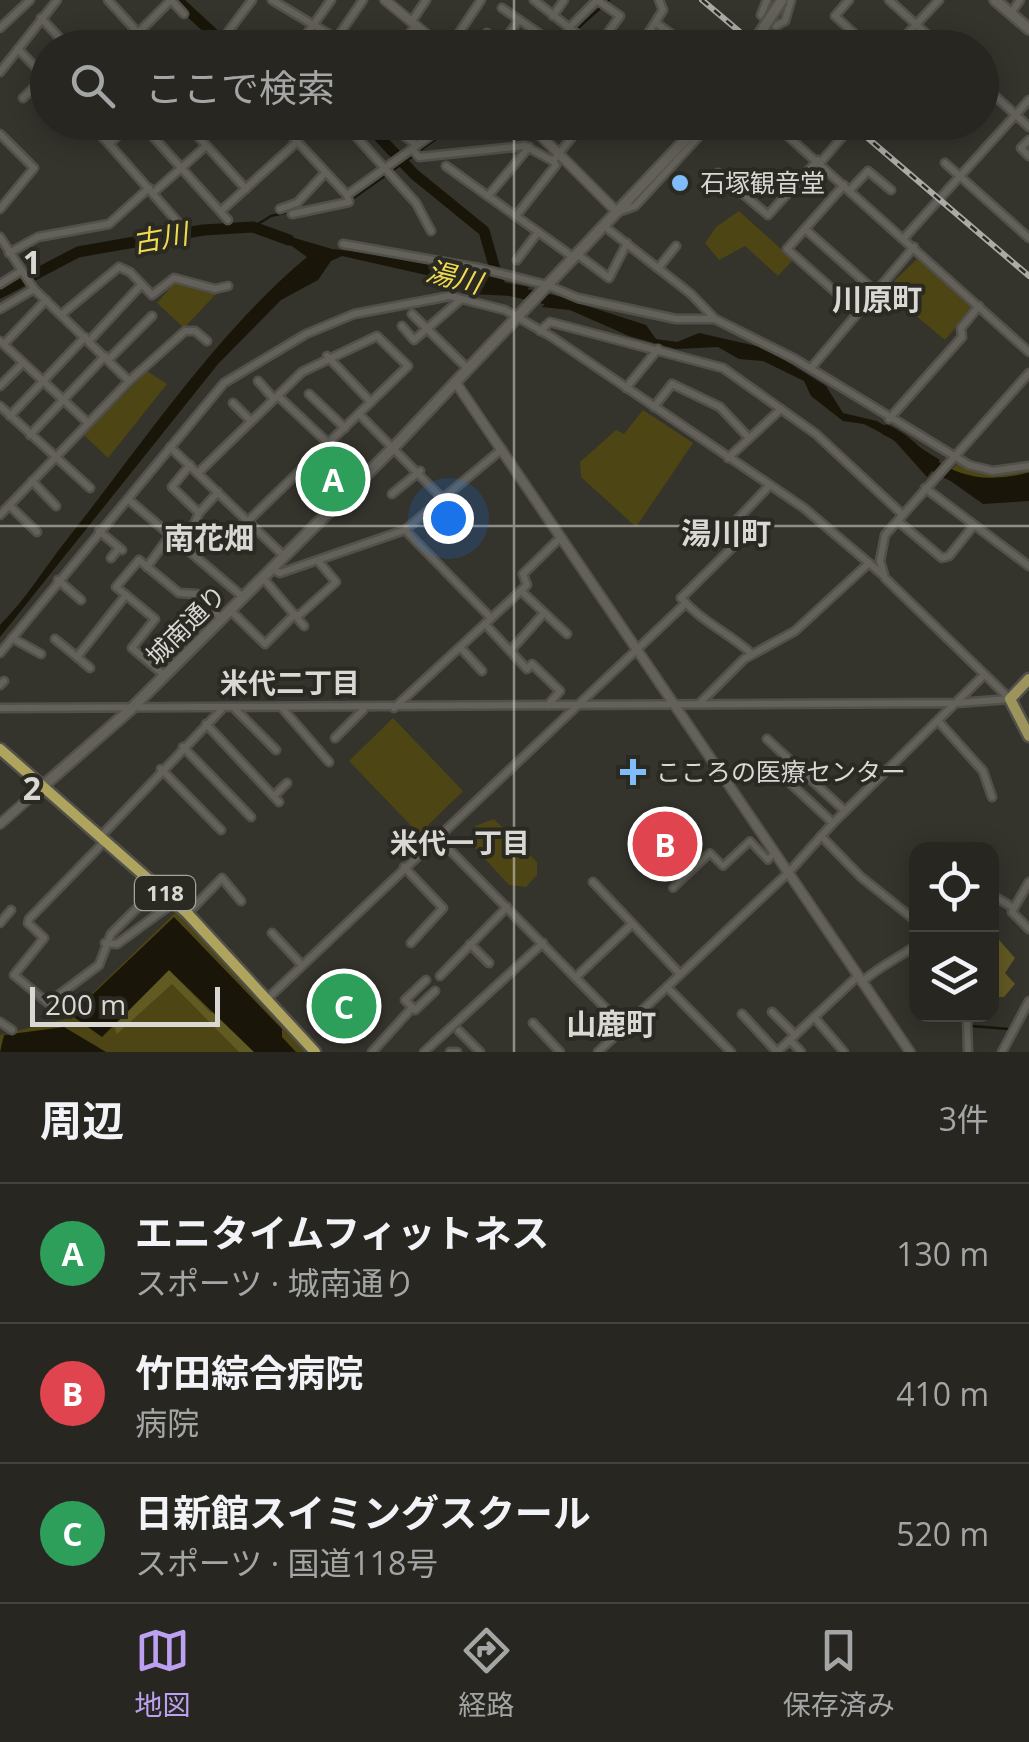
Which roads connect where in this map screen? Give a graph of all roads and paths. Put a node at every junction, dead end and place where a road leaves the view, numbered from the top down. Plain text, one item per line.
1 (30, 0) edge
2 (108, 0) edge
3 (171, 0) edge
4 (252, 0) edge
5 (272, 0) edge
6 (330, 0) edge
7 (363, 0) edge
8 (385, 0) edge
9 (426, 0) edge
10 (481, 0) edge
11 (534, 0) edge
12 (564, 0) edge
13 (660, 0) edge
14 (782, 0) edge
15 (790, 0) edge
16 (849, 0) edge
17 (890, 0) edge
18 (939, 0) edge
19 (995, 0) edge
20 (1020, 0) edge
21 (765, 1) edge
22 (51, 2) edge
23 (601, 3) edge
24 (502, 8) dead end
25 (1010, 13) junction
26 (184, 14) dead end
27 (553, 16) junction
28 (41, 18) junction
29 (519, 20) junction
30 (414, 23) junction
31 (656, 23) junction
32 (916, 24) junction
33 (312, 26) junction
34 (0, 28) edge
35 (1029, 29) edge
36 (32, 30) edge
37 (52, 30) edge
38 (136, 30) edge
39 (144, 30) edge
40 (230, 30) edge
41 (309, 30) edge
42 (319, 30) edge
43 (342, 30) edge
44 (410, 30) edge
45 (422, 30) edge
46 (457, 30) edge
47 (512, 30) edge
48 (534, 30) edge
49 (570, 30) edge
50 (574, 30) edge
51 (610, 30) edge
52 (651, 30) edge
53 (666, 30) edge
54 (762, 30) edge
55 (851, 30) edge
56 (910, 30) edge
57 (922, 30) edge
58 (30, 33) edge
59 (18, 49) junction
60 (30, 62) edge
61 (1, 69) edge
62 (30, 92) edge
63 (23, 98) dead end
64 (999, 100) edge
65 (1029, 100) edge
66 (1017, 116) junction
67 (1029, 126) edge
68 (0, 134) edge
69 (999, 135) edge
70 (105, 140) edge
71 (114, 140) edge
72 (154, 140) edge
73 (201, 140) edge
74 (359, 140) edge
75 (405, 140) edge
76 (428, 140) edge
77 (542, 140) edge
78 (570, 140) edge
79 (681, 140) edge
80 (683, 140) edge
81 (696, 140) edge
82 (793, 140) edge
83 (839, 140) edge
84 (994, 140) edge
85 (1029, 140) edge
86 (296, 142) joint
87 (109, 144) junction
88 (206, 146) junction
89 (529, 147) junction
90 (415, 150) junction
91 (1029, 156) edge
92 (557, 158) junction
93 (819, 162) junction
94 (944, 163) dead end
95 (446, 166) dead end
96 (384, 167) junction
97 (181, 168) junction
98 (325, 173) junction
99 (718, 174) dead end
100 (960, 176) junction
101 (847, 188) junction
102 (246, 189) junction
103 (891, 190) dead end
104 (151, 191) junction
105 (347, 195) junction
106 (488, 196) junction
107 (280, 209) dead end
108 (0, 210) edge
109 (221, 211) junction
110 (617, 212) junction
111 (292, 214) dead end
112 (516, 216) junction
113 (228, 220) dead end
114 (604, 226) junction
115 (183, 228) dead end
116 (805, 229) junction
117 (431, 231) dead end
118 (538, 232) junction
119 (0, 237) edge
120 (904, 238) junction
121 (1029, 238) edge
122 (628, 243) junction
123 (342, 244) dead end
124 (676, 246) dead end
125 (914, 247) junction
126 (9, 254) junction
127 (575, 255) junction
128 (517, 260) dead end
129 (659, 268) junction
130 (21, 271) junction
131 (0, 284) edge
132 (140, 285) junction
133 (547, 285) junction
134 (228, 286) dead end
135 (34, 289) junction
136 (876, 292) junction
137 (461, 299) junction
138 (46, 300) junction
139 (979, 306) junction
140 (0, 309) edge
141 (858, 312) junction
142 (62, 314) junction
143 (412, 314) dead end
144 (152, 316) dead end
145 (518, 317) junction
146 (715, 320) junction
147 (402, 326) dead end
148 (427, 328) junction
149 (540, 330) junction
150 (87, 339) junction
151 (207, 341) dead end
152 (2, 343) edge
153 (658, 349) junction
154 (1029, 352) edge
155 (327, 356) junction
156 (106, 358) junction
157 (23, 363) junction
158 (812, 368) junction
159 (468, 369) junction
160 (1029, 373) edge
161 (258, 380) dead end
162 (43, 381) junction
163 (129, 381) junction
164 (456, 383) junction
165 (0, 386) edge
166 (626, 388) junction
167 (308, 394) dead end
168 (276, 397) junction
169 (64, 400) junction
170 (372, 402) junction
171 (233, 403) dead end
172 (0, 406) edge
173 (654, 407) junction
174 (781, 409) junction
175 (360, 414) junction
176 (10, 416) junction
177 (890, 420) junction
178 (251, 421) junction
179 (87, 422) junction
180 (345, 428) junction
181 (30, 435) junction
182 (749, 438) junction
183 (328, 443) junction
184 (170, 446) junction
185 (395, 446) junction
186 (504, 448) junction
187 (54, 457) junction
188 (728, 458) junction
189 (952, 458) junction
190 (190, 465) junction
191 (1029, 466) edge
192 (420, 471) junction
193 (198, 473) junction
194 (32, 481) junction
195 (770, 485) junction
196 (310, 486) dead end
197 (926, 487) junction
198 (90, 488) dead end
199 (218, 492) junction
200 (392, 494) dead end
201 (446, 498) junction
202 (129, 500) dead end
203 (10, 506) junction
204 (56, 506) dead end
205 (331, 508) junction
206 (199, 513) junction
207 (0, 515) edge
208 (460, 515) dead end
209 (901, 518) junction
210 (248, 521) junction
211 (974, 525) junction
212 (405, 530) junction
213 (99, 531) junction
214 (37, 532) dead end
215 (170, 534) junction
216 (562, 536) junction
217 (185, 545) junction
218 (284, 556) junction
219 (880, 557) junction
220 (111, 558) dead end
221 (318, 562) junction
222 (867, 562) junction
223 (514, 564) dead end
224 (1029, 566) edge
225 (147, 567) junction
226 (271, 568) junction
227 (523, 574) junction
228 (883, 575) junction
229 (262, 577) junction
230 (58, 580) junction
231 (520, 591) junction
232 (126, 596) junction
233 (242, 597) junction
234 (81, 600) dead end
235 (686, 603) junction
236 (230, 610) junction
237 (544, 613) junction
238 (296, 616) junction
239 (221, 619) junction
240 (488, 621) junction
241 (304, 626) dead end
242 (567, 634) dead end
243 (12, 638) junction
244 (55, 639) dead end
245 (460, 647) junction
246 (638, 648) junction
247 (510, 650) junction
248 (0, 653) edge
249 (41, 654) dead end
250 (752, 654) junction
251 (76, 657) junction
252 (90, 668) dead end
253 (482, 671) dead end
254 (164, 675) junction
255 (983, 676) junction
256 (1029, 680) edge
257 (1010, 699) junction
258 (675, 703) junction
259 (958, 703) junction
260 (699, 704) junction
261 (548, 705) junction
262 (578, 705) junction
263 (0, 708) edge
264 (364, 708) junction
265 (394, 708) junction
266 (131, 709) junction
267 (222, 709) junction
268 (235, 709) junction
269 (283, 709) junction
270 (938, 722) junction
271 (206, 724) junction
272 (1029, 736) edge
273 (334, 738) dead end
274 (767, 739) dead end
275 (183, 747) junction
276 (0, 748) edge
277 (276, 750) dead end
278 (329, 762) dead end
279 (774, 768) dead end
280 (161, 770) junction
281 (287, 783) dead end
282 (43, 786) junction
283 (992, 797) dead end
284 (845, 811) junction
285 (251, 817) dead end
286 (833, 823) junction
287 (0, 824) edge
288 (221, 830) dead end
289 (820, 835) junction
290 (436, 836) junction
291 (104, 838) junction
292 (772, 855) dead end
293 (404, 866) junction
294 (789, 872) junction
295 (593, 882) dead end
296 (1029, 882) edge
297 (158, 887) junction
298 (672, 888) dead end
299 (999, 899) edge
300 (241, 901) dead end
301 (169, 906) dead end
302 (507, 907) junction
303 (1014, 908) junction
304 (12, 910) dead end
305 (187, 914) junction
306 (909, 916) edge
307 (0, 923) edge
308 (632, 924) junction
309 (1029, 929) edge
310 (272, 933) dead end
311 (410, 942) dead end
312 (542, 943) junction
313 (106, 944) junction
314 (470, 944) junction
315 (909, 950) edge
316 (489, 963) dead end
317 (302, 965) junction
318 (680, 974) junction
319 (440, 976) dead end
320 (576, 977) junction
321 (860, 979) junction
322 (426, 980) dead end
323 (667, 986) junction
324 (436, 991) dead end
325 (267, 999) junction
326 (1029, 1001) edge
327 (412, 1008) junction
328 (772, 1012) dead end
329 (742, 1014) dead end
330 (814, 1017) junction
331 (0, 1022) edge
332 (966, 1022) edge
333 (533, 1023) dead end
334 (624, 1028) junction
335 (12, 1030) dead end
336 (460, 1031) dead end
337 (792, 1038) junction
338 (603, 1050) edge
339 (315, 1052) edge
340 (372, 1052) edge
341 (424, 1052) edge
342 (480, 1052) edge
343 (560, 1052) edge
344 (731, 1052) edge
345 (777, 1052) edge
346 (801, 1052) edge
347 (844, 1052) edge
348 (910, 1052) edge
349 (968, 1052) edge
350 (1002, 1052) edge

1 - 34 street
2 - 38 street
3 - 26 street
3 - 39 street
4 - 40 street
5 - 33 street
6 - 33 street
7 - 43 street
8 - 30 street
9 - 30 street
10 - 46 street
11 - 27 street
12 - 27 street
13 - 31 street
14 - 54 main road, bridge
15 - 21 street
16 - 55 street
17 - 32 street
18 - 32 street
19 - 25 main road
20 - 25 street
22 - 28 street
23 - 50 street
23 - 51 street
24 - 29 street
25 - 35 main road
27 - 49 street
28 - 36 street
28 - 37 street
29 - 47 street
29 - 48 street
30 - 44 street
30 - 45 street
31 - 52 street
31 - 53 street
32 - 56 street
32 - 57 street
33 - 41 street
33 - 42 street
58 - 59 street
59 - 60 street
59 - 61 street
62 - 63 street
64 - 66 street
65 - 66 street
66 - 67 street
66 - 69 street
68 - 108 street
70 - 87 street
71 - 87 street
72 - 97 street
73 - 88 street
74 - 96 street
75 - 90 street
76 - 90 street
77 - 92 street
78 - 92 street
79 - 110 street
80 - 110 main road
81 - 110 street
82 - 93 street
83 - 93 street
84 - 100 street
85 - 91 street
86 - 98 street
86 - 102 street
87 - 104 street
88 - 97 street
88 - 102 street
89 - 90 street
89 - 92 street
89 - 106 street
90 - 96 street
92 - 110 street
92 - 112 street
93 - 99 street
93 - 101 street
94 - 100 street
95 - 106 street
96 - 105 street
96 - 117 street
97 - 104 street
97 - 109 street
98 - 105 street
98 - 107 street
100 - 120 street
100 - 121 street
101 - 103 street
101 - 116 street
101 - 120 street
102 - 109 street
104 - 115 street
104 - 126 street
105 - 111 street
106 - 112 street
109 - 113 street
110 - 114 main road
112 - 118 street
114 - 122 street
114 - 127 main road
116 - 136 street
116 - 141 street
118 - 127 street
118 - 128 street
119 - 126 street
120 - 125 street
122 - 127 street
122 - 129 street
123 - 133 street
124 - 129 street
125 - 136 street
125 - 139 street
126 - 130 street
127 - 133 main road
129 - 146 street
130 - 131 street
130 - 135 street
132 - 134 street
132 - 142 street
132 - 150 street
133 - 145 main road, 城南通り
133 - 146 street
135 - 138 street
135 - 140 street
136 - 141 street
137 - 145 street
137 - 148 street
137 - 184 street
138 - 142 street
138 - 152 street
139 - 154 street
139 - 177 street
141 - 158 street
142 - 150 street
143 - 148 street
144 - 156 street
145 - 149 street
145 - 159 main road, 城南通り
146 - 158 street
147 - 148 street
148 - 159 street
149 - 153 street
149 - 166 street
150 - 156 street
150 - 162 street
151 - 163 street
152 - 157 street
153 - 166 street
153 - 174 street
155 - 168 street
155 - 170 street
155 - 170 street
156 - 163 street
156 - 169 street
157 - 162 street
157 - 165 street
158 - 177 street
159 - 164 main road, 城南通り
160 - 189 street
161 - 168 street
162 - 169 street
162 - 176 street
163 - 179 street
164 - 185 main road, 城南通り
164 - 186 street
166 - 173 street
167 - 180 street
168 - 178 street
168 - 183 street
169 - 179 street
169 - 181 street
170 - 175 street
171 - 178 street
172 - 176 street
173 - 182 street
173 - 188 street
174 - 182 street
174 - 209 street
175 - 180 street
175 - 185 street
176 - 181 street
177 - 189 street
178 - 193 street
179 - 187 street
180 - 183 street
181 - 187 street
182 - 188 street
183 - 210 street
184 - 190 street
184 - 213 street
185 - 192 street
185 - 205 main road, 城南通り
186 - 201 street
186 - 216 street
187 - 194 street
187 - 198 street
188 - 195 street
189 - 191 street
189 - 197 street
190 - 193 street
190 - 206 street
192 - 200 street
192 - 201 street
193 - 199 street
194 - 203 street
194 - 204 street
195 - 222 street
195 - 235 street
196 - 205 street
197 - 209 street
197 - 211 street
199 - 206 street
199 - 210 street
201 - 208 street
201 - 212 street
202 - 215 street
203 - 207 street
203 - 214 street
205 - 218 main road, 城南通り
206 - 217 street
209 - 211 street
209 - 219 street
210 - 218 street
211 - 224 street
212 - 221 street
212 - 240 street
213 - 220 street
213 - 230 street
215 - 217 street
215 - 225 street
216 - 227 street
216 - 246 street
217 - 233 street
218 - 226 main road, 城南通り
219 - 222 street
219 - 228 street
221 - 226 street
221 - 238 street
222 - 228 street
222 - 250 street
223 - 227 street
225 - 232 street
225 - 239 street
226 - 229 main road, 城南通り
227 - 231 street
228 - 255 street
229 - 233 main road, 城南通り
229 - 238 street
230 - 234 street
230 - 243 street
231 - 237 street
231 - 240 street
232 - 251 street
232 - 254 street
233 - 236 main road, 城南通り
235 - 246 street
235 - 250 street
236 - 238 street
236 - 239 main road, 城南通り
237 - 242 street
237 - 247 street
238 - 241 street
239 - 254 main road, 城南通り
240 - 245 street
240 - 247 street
243 - 248 street
243 - 249 street
244 - 251 street
245 - 253 street
245 - 265 street
246 - 258 street
246 - 262 street
247 - 261 street
250 - 260 street
251 - 252 street
254 - 266 main road, 城南通り
255 - 257 street
255 - 259 street
256 - 257 main road
257 - 259 street
257 - 272 main road
258 - 260 street
258 - 262 street
258 - 294 street
259 - 260 street
259 - 270 street
261 - 262 street
261 - 265 street
262 - 290 street
263 - 266 street
264 - 265 street
264 - 269 street
264 - 273 street
266 - 267 street
266 - 282 main road, 城南通り
267 - 268 street
267 - 271 street
268 - 269 street
268 - 277 street
269 - 278 street
270 - 283 street
270 - 284 street
271 - 275 street
271 - 281 street
274 - 284 street
275 - 280 street
275 - 285 street
276 - 282 highway, 118
279 - 286 street
280 - 288 street
280 - 291 street
282 - 287 street, 城南通り
282 - 291 highway, 118
284 - 286 street
286 - 289 street
289 - 294 street
289 - 306 street
290 - 293 street
290 - 302 street
291 - 297 highway, 118
291 - 313 street
292 - 298 street
293 - 311 street
293 - 317 street
294 - 318 street
294 - 321 street
295 - 308 street
296 - 303 street
297 - 305 highway, 118
297 - 313 street
299 - 303 street
300 - 305 street
301 - 313 street
302 - 312 street
302 - 314 street
303 - 309 street
304 - 307 street
305 - 325 highway, 118
308 - 318 street
308 - 320 street
310 - 317 street
312 - 320 street
312 - 341 street
314 - 316 street
314 - 319 street
315 - 321 street
317 - 325 street
318 - 323 street
320 - 334 street
321 - 330 street
321 - 348 street
322 - 327 street
323 - 334 street
323 - 344 street
324 - 327 street
325 - 339 highway, 118
326 - 350 street
327 - 340 street
328 - 337 street
329 - 345 street
330 - 337 street
330 - 347 street
331 - 335 street
332 - 349 street
333 - 343 street
334 - 338 street
336 - 342 street
337 - 345 street
337 - 346 street

